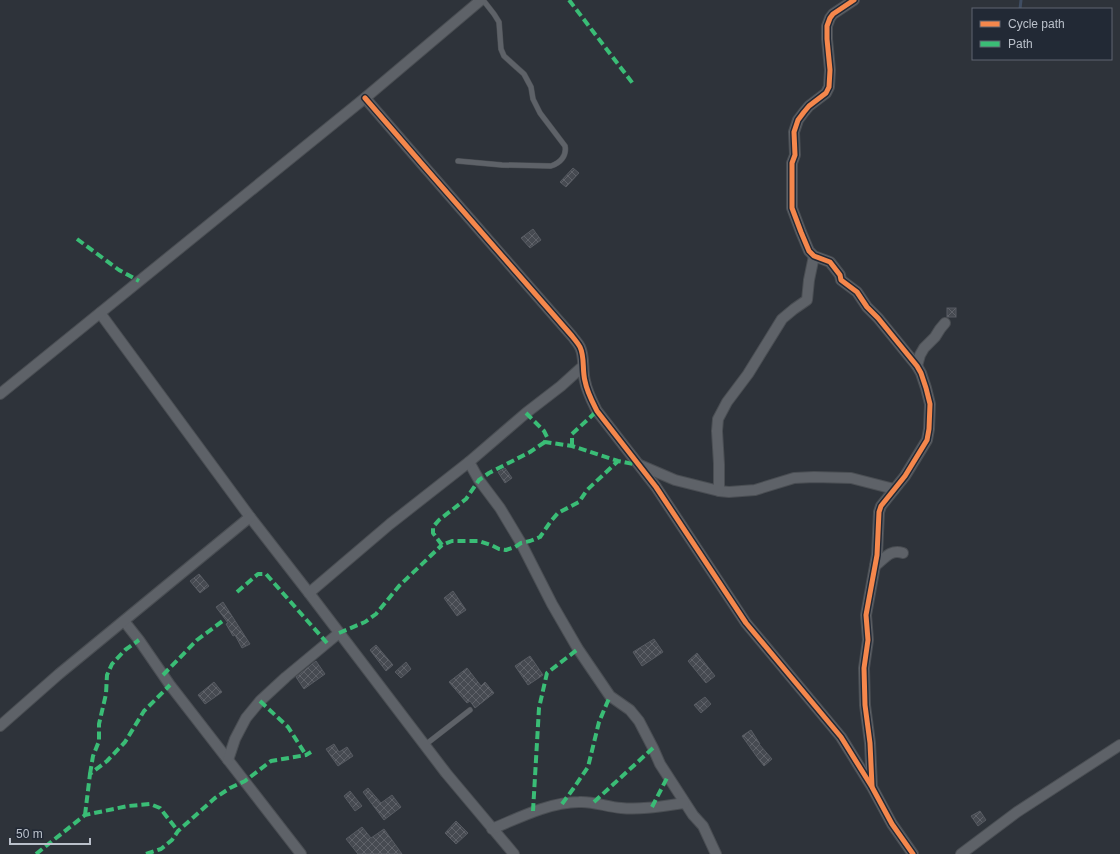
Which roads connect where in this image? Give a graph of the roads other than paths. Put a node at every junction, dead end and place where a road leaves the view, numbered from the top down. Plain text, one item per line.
1 (482, 0) edge
2 (854, 0) edge
3 (365, 98) junction
4 (458, 161) dead end
5 (814, 256) junction
6 (100, 313) junction
7 (945, 323) dead end
8 (917, 366) junction
9 (582, 367) junction
10 (0, 394) edge
11 (469, 462) junction
12 (638, 465) junction
13 (894, 489) junction
14 (719, 491) junction
15 (250, 517) junction
16 (903, 553) dead end
17 (876, 566) junction
18 (309, 593) junction
19 (124, 622) junction
20 (339, 633) junction
21 (470, 710) dead end
22 (0, 726) edge
23 (1120, 745) edge
24 (425, 746) junction
25 (228, 760) junction
26 (872, 787) junction
27 (684, 803) junction
28 (492, 829) junction
29 (301, 854) edge
30 (514, 854) edge
31 (716, 854) edge
32 (913, 854) edge
33 (961, 854) edge

1 - 3 street
1 - 4 lane
2 - 5 street
3 - 6 street
3 - 9 street
5 - 8 street
5 - 14 street
6 - 10 street
6 - 15 street
7 - 8 street
8 - 13 street
9 - 11 street
9 - 12 street
11 - 18 street
11 - 27 street
12 - 14 street
12 - 26 street
13 - 14 street
13 - 17 street
15 - 18 street
15 - 19 street
16 - 17 street
17 - 26 street
18 - 20 street
19 - 22 street
19 - 25 street
20 - 24 street
20 - 25 street
21 - 24 lane
23 - 33 street
24 - 28 street
25 - 29 street
26 - 32 street
27 - 28 street
27 - 31 street
28 - 30 street

